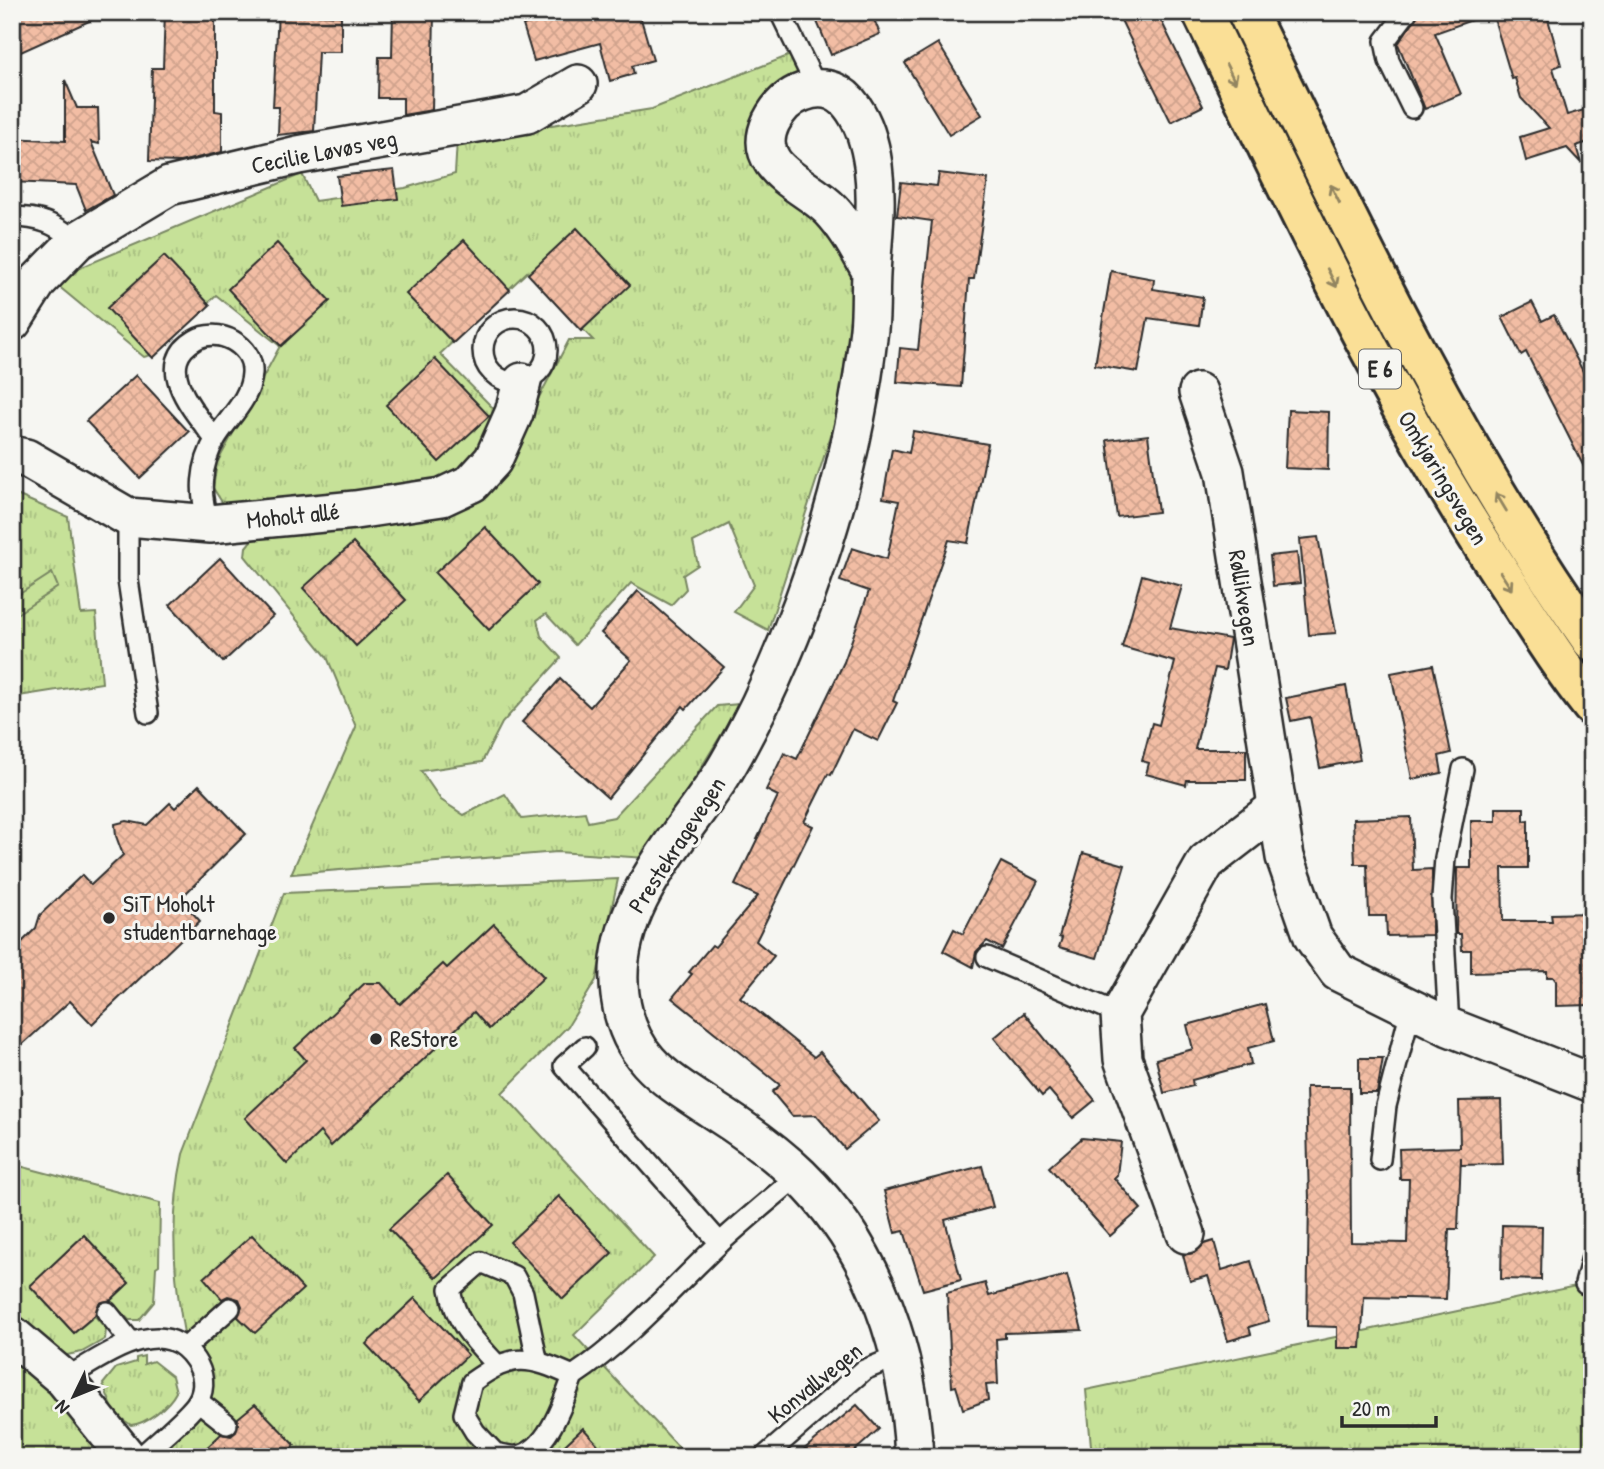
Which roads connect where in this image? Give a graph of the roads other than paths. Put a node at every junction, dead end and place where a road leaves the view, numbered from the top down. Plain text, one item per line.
1 (780, 12) edge
2 (1202, 12) edge
3 (1247, 12) edge
4 (1407, 12) edge
5 (578, 84) dead end
6 (817, 88) junction
7 (1412, 108) dead end
8 (12, 217) edge
9 (77, 240) junction
10 (871, 271) junction
11 (12, 322) edge
12 (522, 382) dead end
13 (1198, 392) dead end
14 (215, 439) junction
15 (12, 455) edge
16 (128, 517) junction
17 (210, 524) junction
18 (1592, 641) edge
19 (1592, 706) edge
20 (148, 713) dead end
21 (1463, 769) dead end
22 (1276, 807) junction
23 (987, 957) dead end
24 (1411, 1009) junction
25 (1120, 1014) junction
26 (1449, 1027) junction
27 (585, 1047) dead end
28 (1592, 1083) edge
29 (1380, 1160) dead end
30 (799, 1175) junction
31 (1186, 1234) dead end
32 (720, 1243) junction
33 (1592, 1257) edge
34 (1585, 1284) dead end
35 (230, 1308) dead end
36 (107, 1312) dead end
37 (12, 1335) edge
38 (131, 1342) junction
39 (186, 1347) junction
40 (901, 1354) junction
41 (537, 1359) junction
42 (496, 1364) junction
43 (573, 1376) junction
44 (64, 1379) junction
45 (198, 1401) junction
46 (227, 1424) dead end
47 (127, 1457) edge
48 (141, 1457) edge
49 (764, 1457) edge
50 (914, 1457) edge

1 - 6 lane
2 -> 19 highway, Omkjøringsvegen / E 6
18 -> 3 highway, Omkjøringsvegen / E 6
4 - 7 lane
5 - 9 street, Cecilie Løvøs veg
6 - 10 street, Prestekragevegen
6 - 10 street
8 - 9 lane
9 - 11 street, Cecilie Løvøs veg
10 - 30 street, Prestekragevegen
12 - 17 street, Moholt allé
13 - 22 street, Røllikvegen
14 - 14 lane
14 - 17 lane
15 - 16 street, Moholt allé
16 - 17 street, Moholt allé
16 - 20 lane
21 - 26 lane
22 - 24 street, Røllikvegen
22 - 25 street
23 - 25 lane
24 - 26 street, Røllikvegen
24 - 29 lane
25 - 31 street
26 - 28 street, Røllikvegen
27 - 32 lane
30 - 32 lane
30 - 40 street, Prestekragevegen
32 - 43 lane
33 - 34 lane
35 - 39 lane
36 - 38 lane
37 - 44 street
38 - 39 lane
38 - 44 lane
39 - 45 lane
40 - 49 lane, Konvallvegen
40 - 50 street, Prestekragevegen
41 - 42 lane
41 - 42 lane
41 - 43 lane
42 - 43 lane
44 - 47 street
45 - 46 lane
45 - 48 lane

